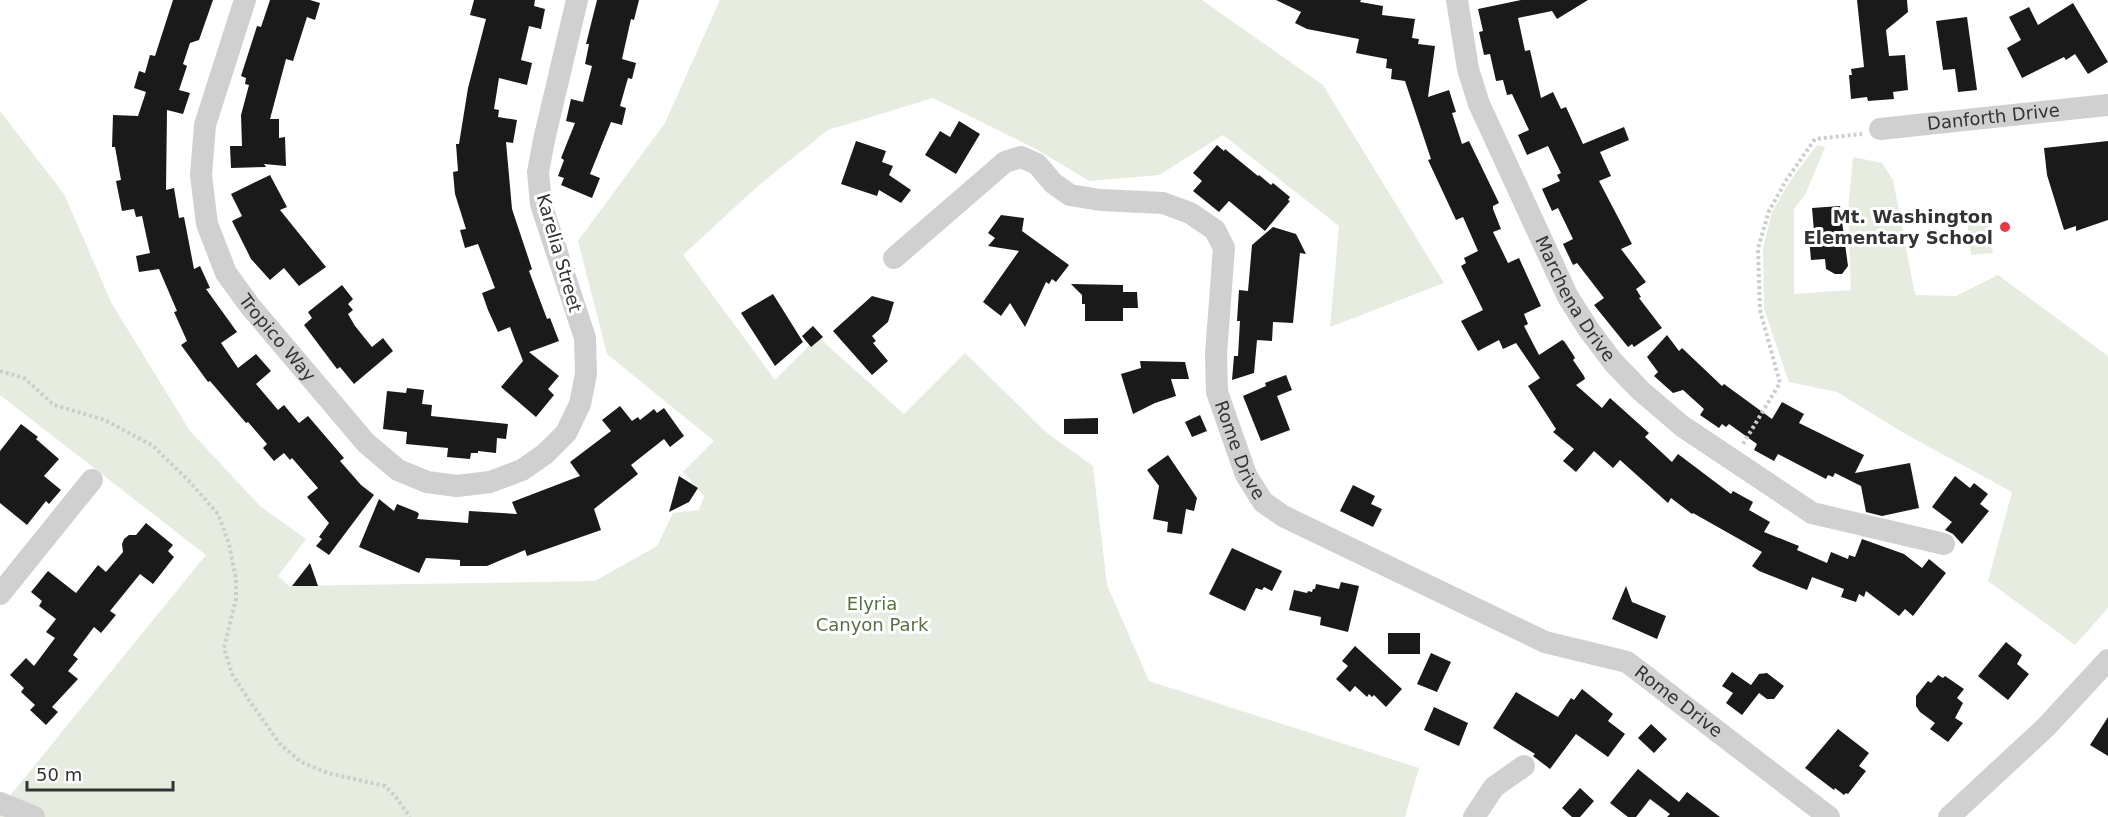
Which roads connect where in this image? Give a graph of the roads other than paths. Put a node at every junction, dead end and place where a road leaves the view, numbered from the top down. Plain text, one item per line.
1 (245, 0) edge
2 (578, 0) edge
3 (1457, 0) edge
4 (2108, 105) edge
5 (1880, 129) road end
6 (894, 258) dead end
7 (566, 433) joint
8 (92, 480) dead end
9 (1944, 544) dead end
10 (2, 587) edge
11 (2108, 660) edge
12 (1524, 766) dead end
13 (0, 803) edge
14 (34, 817) edge
15 (1474, 817) edge
16 (1829, 817) edge
17 (1949, 817) edge

1 - 7 street, Tropico Way
2 - 7 street, Karelia Street
3 - 9 street, Marchena Drive
4 - 5 street, Danforth Drive
6 - 16 street, Rome Drive
8 - 10 street
11 - 17 street
12 - 15 street
13 - 14 street

